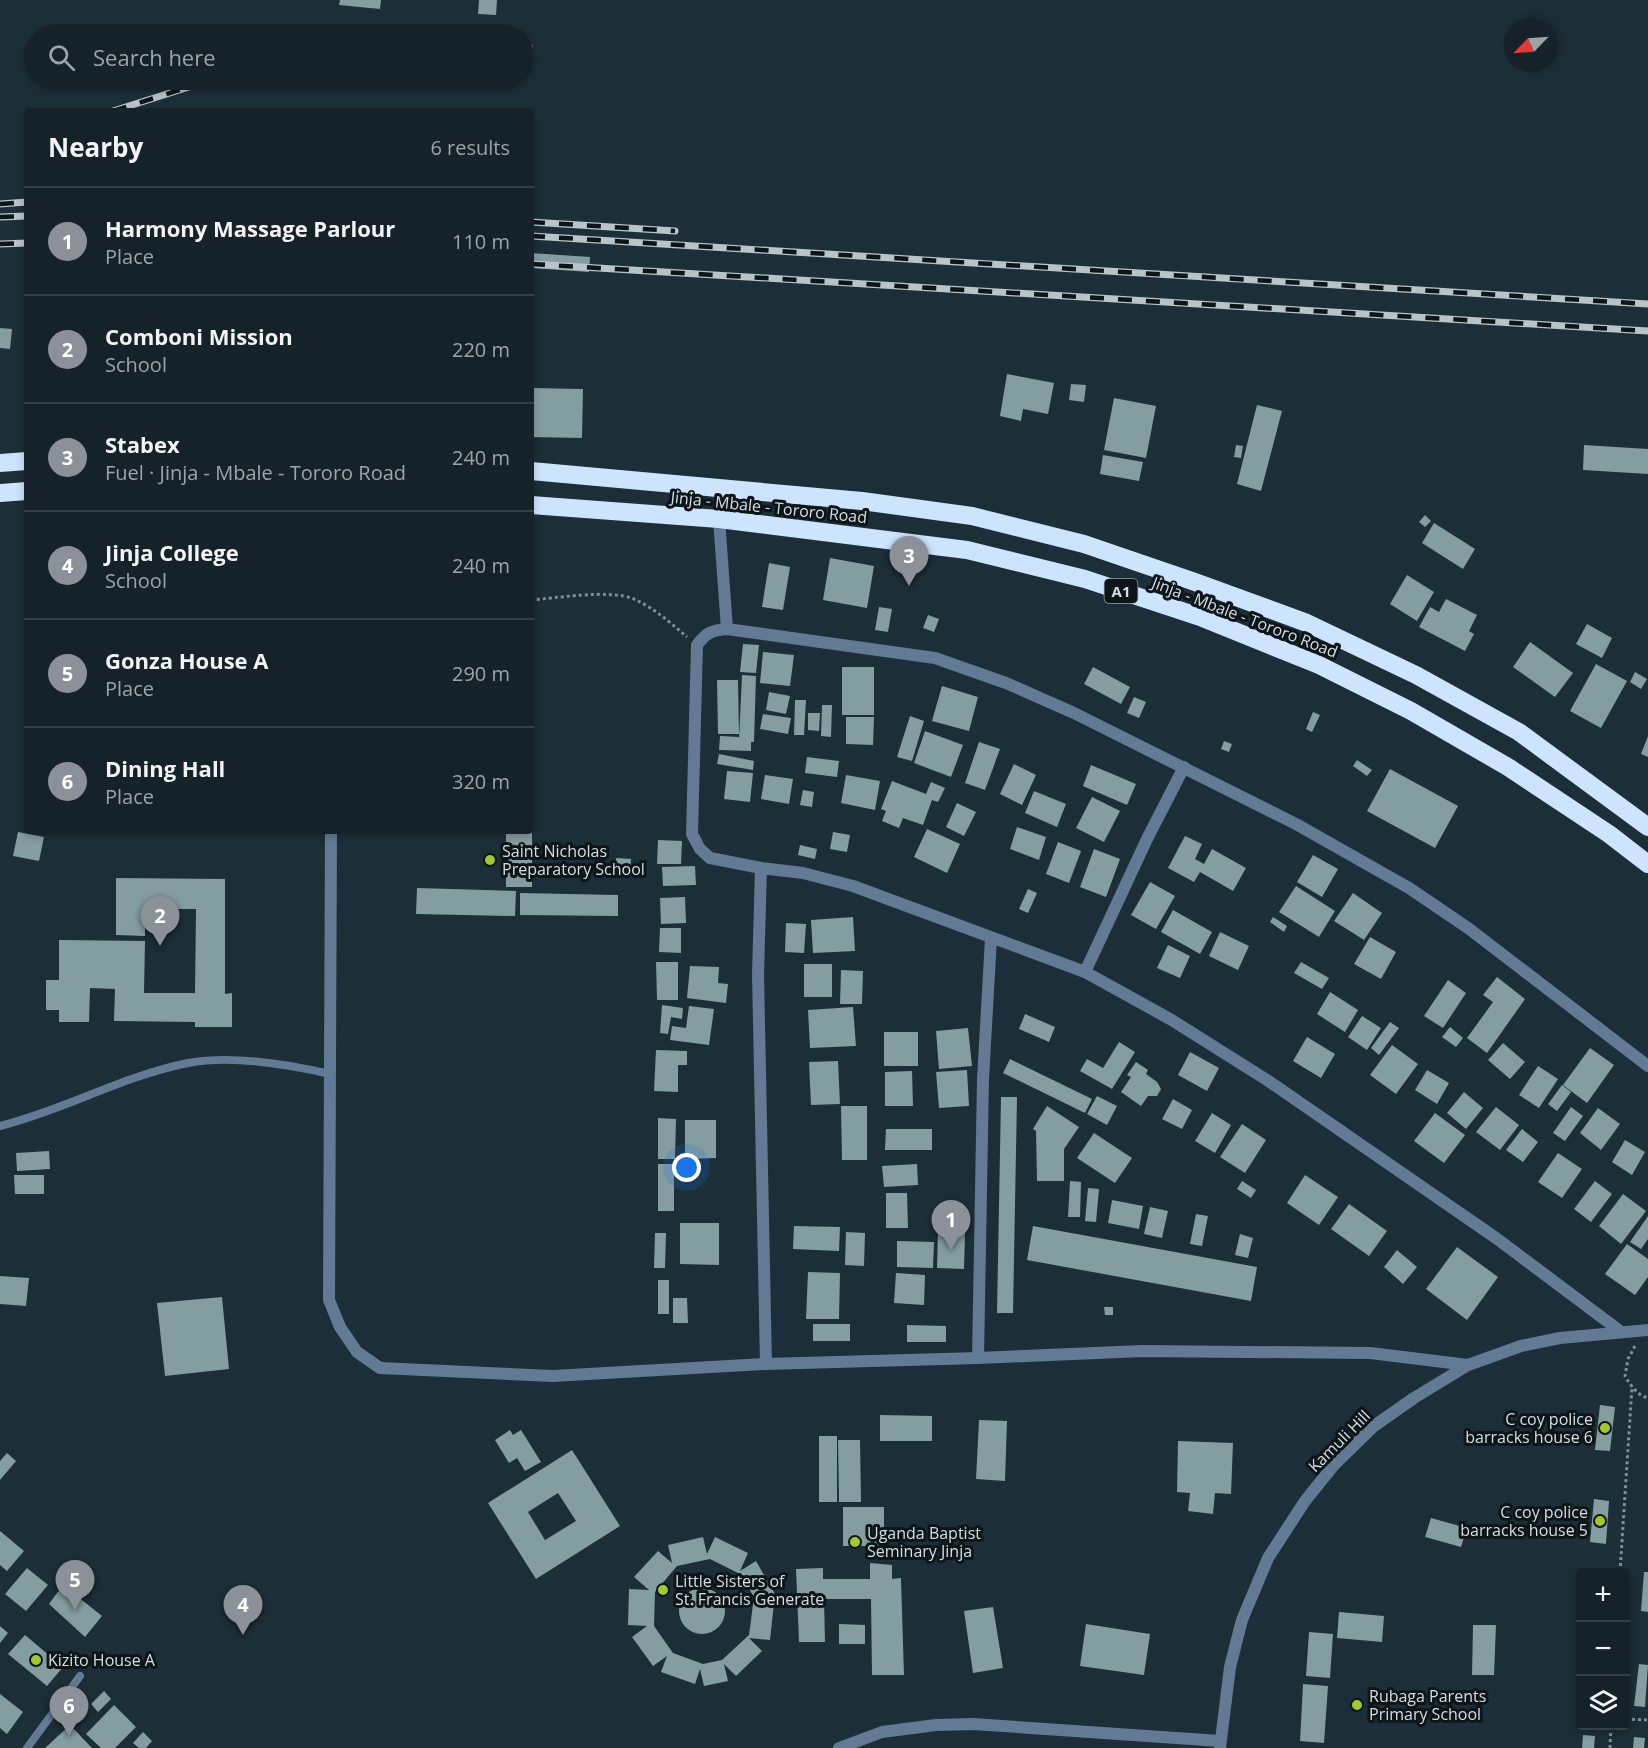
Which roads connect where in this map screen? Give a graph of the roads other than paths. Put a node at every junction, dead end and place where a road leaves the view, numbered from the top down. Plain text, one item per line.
1 (24, 461) edge
2 (0, 463) edge
3 (534, 471) edge
4 (24, 491) edge
5 (0, 493) edge
6 (534, 505) edge
7 (719, 519) junction
8 (727, 629) junction
9 (1184, 767) junction
10 (1648, 827) edge
11 (331, 834) edge
12 (1648, 864) edge
13 (762, 868) junction
14 (991, 938) junction
15 (1085, 972) junction
16 (1648, 1066) edge
17 (330, 1074) junction
18 (0, 1126) edge
19 (1646, 1330) edge
20 (1620, 1331) junction
21 (978, 1358) junction
22 (766, 1364) junction
23 (1468, 1365) junction
24 (80, 1676) dead end
25 (1220, 1745) edge
26 (27, 1748) edge
27 (839, 1748) edge

1 - 2 highway
3 - 10 highway, Jinja - Mbale - Tororo Road / A1
4 - 5 highway
6 - 7 highway, Jinja - Mbale - Tororo Road / A1
7 - 8 street
7 - 12 highway, Jinja - Mbale - Tororo Road / A1
8 - 9 street
8 - 13 street
9 - 15 street
9 - 16 street
11 - 17 street
13 - 14 street
13 - 22 street
14 - 15 street
14 - 21 street
15 - 20 street
17 - 18 lane
17 - 22 street
19 - 20 street, Kamuli Hill
20 - 23 street, Kamuli Hill
21 - 22 street
21 - 23 street
23 - 25 street, Kamuli Hill
24 - 26 lane
25 - 27 street

